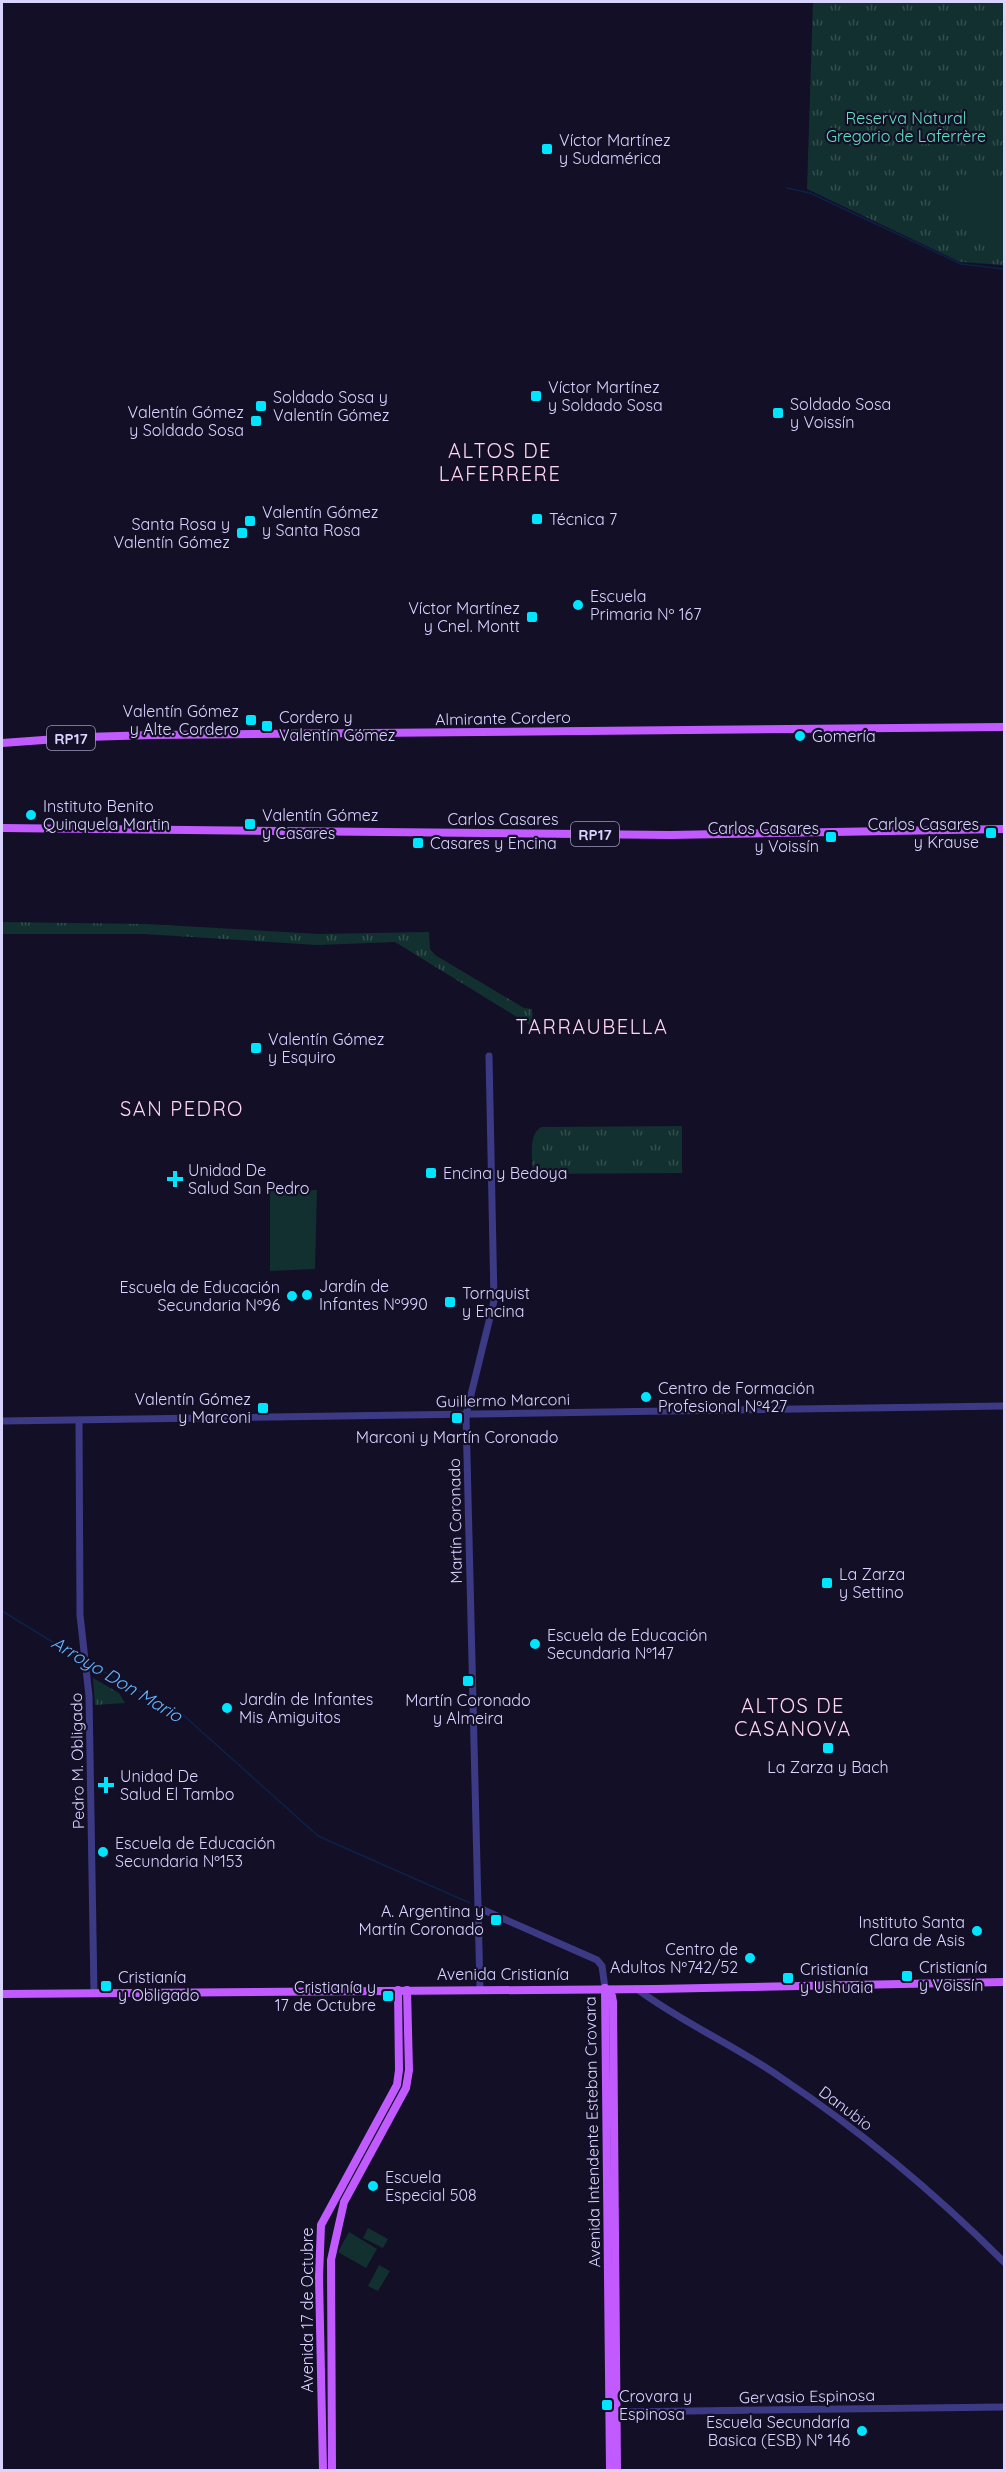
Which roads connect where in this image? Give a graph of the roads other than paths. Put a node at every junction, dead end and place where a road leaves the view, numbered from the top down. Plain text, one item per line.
1 (1005, 727) edge
2 (2, 743) edge
3 (2, 828) edge
4 (1005, 829) edge
5 (489, 1056) dead end
6 (1005, 1406) edge
7 (466, 1414) junction
8 (79, 1420) junction
9 (2, 1421) edge
10 (479, 1908) junction
11 (1005, 1982) edge
12 (605, 1988) junction
13 (636, 1988) junction
14 (480, 1989) junction
15 (652, 1989) junction
16 (402, 1990) junction
17 (94, 1993) junction
18 (2, 1994) edge
19 (652, 2000) junction
20 (1005, 2262) edge
21 (1005, 2407) edge
22 (613, 2412) junction
23 (323, 2470) edge
24 (332, 2470) edge
25 (610, 2470) edge
26 (617, 2470) edge

1 - 2 main road, Almirante Cordero / RP17
3 - 4 main road, Carlos Casares / RP17
5 - 7 street, Martín Coronado
6 - 7 street, Guillermo Marconi
7 - 8 street, Guillermo Marconi
7 - 10 street, Martín Coronado
8 - 9 street, Guillermo Marconi
8 - 17 street, Pedro M. Obligado
10 - 12 street
10 - 14 street, Martín Coronado
11 - 15 main road, Avenida Cristianía
12 - 13 main road, Avenida Cristianía
12 - 14 main road, Avenida Cristianía
12 - 22 main road, Avenida Intendente Esteban Crovara
13 - 15 main road, Avenida Cristianía
13 - 19 street, Danubio
14 - 16 main road, Avenida Cristianía
15 - 19 street
16 - 17 main road, Avenida Cristianía
16 - 23 main road, Avenida 17 de Octubre
16 - 24 main road, Avenida 17 de Octubre
17 - 18 main road, Avenida Cristianía
19 - 20 street, Danubio
21 - 22 street, Gervasio Espinosa
22 - 25 main road, Avenida Intendente Esteban Crovara
22 - 26 main road, Avenida Intendente Esteban Crovara

